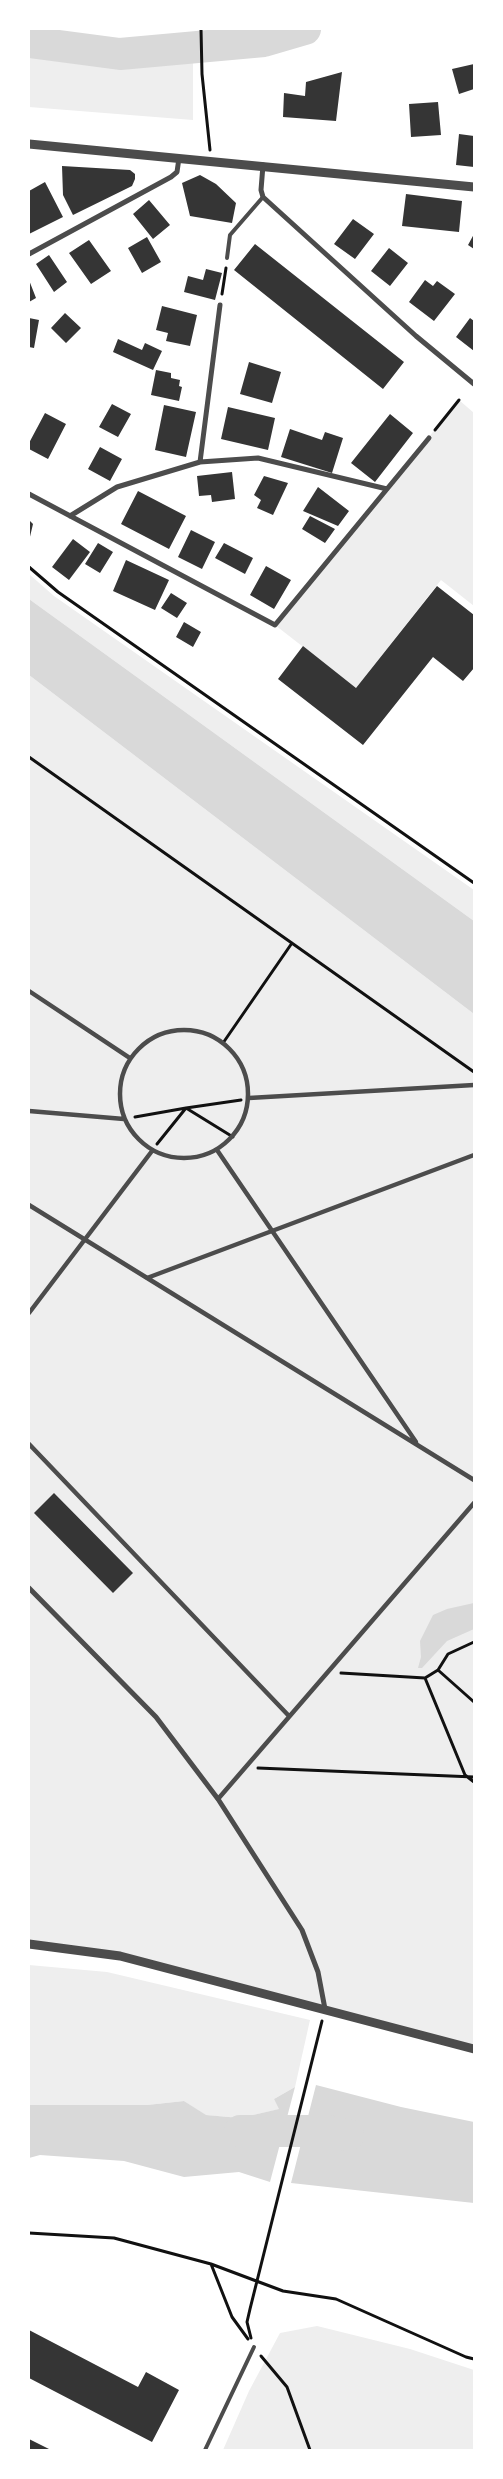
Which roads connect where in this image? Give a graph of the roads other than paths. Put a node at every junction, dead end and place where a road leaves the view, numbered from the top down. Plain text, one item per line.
1 (29, 144) edge
2 (179, 158) junction
3 (263, 165) junction
4 (474, 187) edge
5 (263, 198) junction
6 (29, 254) edge
7 (227, 258) road end
8 (220, 304) road end
9 (474, 384) edge
10 (429, 438) road end
11 (200, 462) junction
12 (387, 489) junction
13 (29, 494) edge
14 (70, 516) junction
15 (29, 991) edge
16 (130, 1058) junction
17 (474, 1084) edge
18 (249, 1098) junction
19 (29, 1111) edge
20 (124, 1118) junction
21 (217, 1150) junction
22 (152, 1151) junction
23 (474, 1155) edge
24 (29, 1204) edge
25 (271, 1230) junction
26 (85, 1239) junction
27 (147, 1278) junction
28 (29, 1313) edge
29 (29, 1444) edge
30 (418, 1445) junction
31 (474, 1480) edge
32 (474, 1503) edge
33 (29, 1588) edge
34 (289, 1716) junction
35 (218, 1799) junction
36 (29, 1944) edge
37 (325, 2009) junction
38 (474, 2049) edge
39 (254, 2347) road end
40 (205, 2450) edge

1 - 2 street
2 - 3 street
2 - 6 street
3 - 4 street
3 - 5 street
5 - 7 lane
5 - 9 street
8 - 11 street
10 - 12 street
11 - 12 street
11 - 14 street
12 - 14 street
13 - 14 street
15 - 16 street
16 - 18 street
16 - 20 street
17 - 18 street
18 - 21 street
19 - 20 street
20 - 22 street
21 - 22 street
21 - 25 street
22 - 26 street
23 - 25 street
24 - 26 street
25 - 27 street
25 - 30 street
26 - 27 street
26 - 28 street
27 - 30 street
29 - 34 street
30 - 31 street
32 - 34 street
33 - 35 street
34 - 35 street
35 - 37 street
36 - 37 street
37 - 38 street
39 - 40 lane

